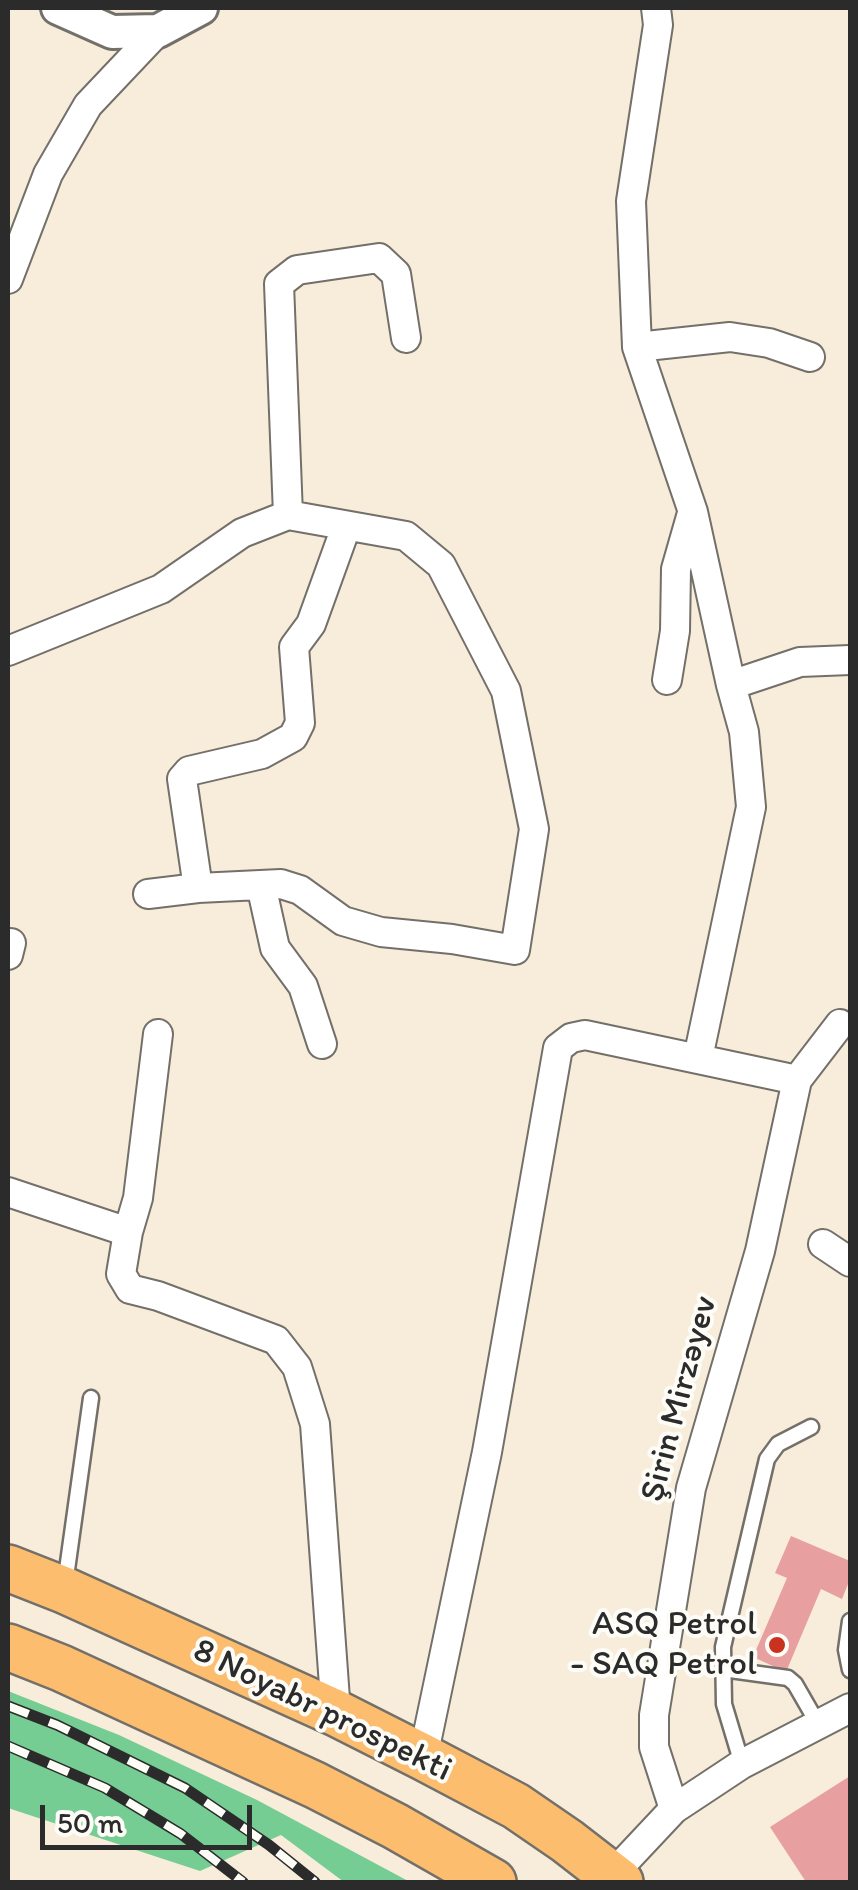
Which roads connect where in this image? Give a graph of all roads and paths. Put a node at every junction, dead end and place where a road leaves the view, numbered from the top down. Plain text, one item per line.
1 (58, 8) edge
2 (201, 8) edge
3 (656, 8) edge
4 (158, 30) junction
5 (8, 279) edge
6 (406, 338) dead end
7 (637, 347) junction
8 (810, 356) dead end
9 (692, 512) junction
10 (288, 516) junction
11 (346, 526) junction
12 (8, 651) edge
13 (850, 660) edge
14 (667, 680) dead end
15 (732, 686) junction
16 (261, 885) junction
17 (198, 888) junction
18 (148, 894) dead end
19 (840, 1024) dead end
20 (158, 1034) dead end
21 (322, 1044) dead end
22 (698, 1058) junction
23 (797, 1080) junction
24 (8, 1192) edge
25 (128, 1232) junction
26 (823, 1244) dead end
27 (850, 1262) edge
28 (91, 1398) dead end
29 (811, 1427) dead end
30 (8, 1568) edge
31 (64, 1590) junction
32 (850, 1621) edge
33 (8, 1647) edge
34 (723, 1670) junction
35 (850, 1670) edge
36 (850, 1708) edge
37 (336, 1714) junction
38 (818, 1724) junction
39 (423, 1757) junction
40 (742, 1764) junction
41 (674, 1809) junction
42 (616, 1879) edge
43 (492, 1882) edge

1 - 4 street
2 - 4 street
3 - 7 street
4 - 5 street
6 - 10 street
7 - 8 street
7 - 9 street
9 - 14 street
9 - 15 street
10 - 11 street
10 - 12 street
11 - 16 street
11 - 17 street
13 - 15 street
15 - 22 street
16 - 17 street
16 - 21 street
17 - 18 street
19 - 23 street, Şirin Mirzəyev
20 - 25 street
22 - 23 street
22 - 39 street
23 - 41 street, Şirin Mirzəyev
24 - 25 street
25 - 37 street
26 - 27 street
28 - 31 lane
29 - 34 lane
30 - 31 highway, 8 Noyabr prospekti
31 - 37 highway, 8 Noyabr prospekti
32 - 35 lane
33 - 43 highway, 8 Noyabr prospekti
34 - 38 lane
34 - 40 lane
36 - 38 street
37 - 39 highway, 8 Noyabr prospekti
38 - 40 street
39 - 42 highway, 8 Noyabr prospekti
40 - 41 street
41 - 42 street

